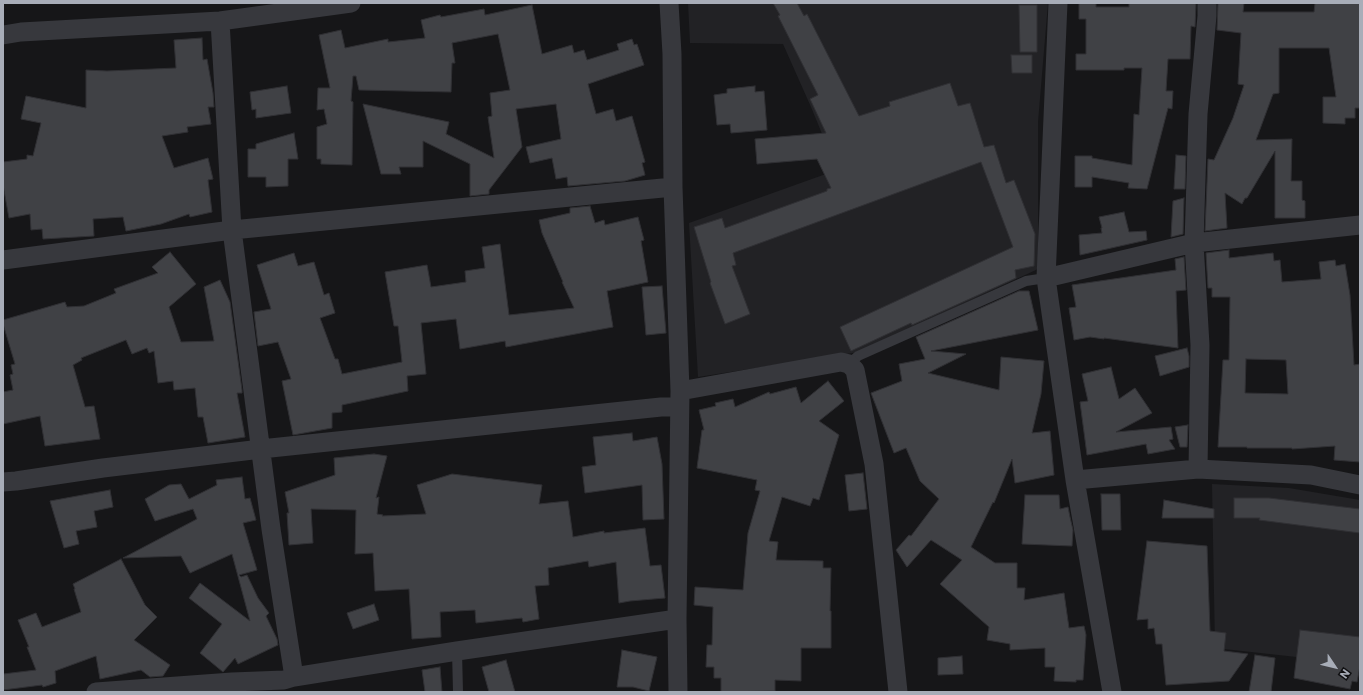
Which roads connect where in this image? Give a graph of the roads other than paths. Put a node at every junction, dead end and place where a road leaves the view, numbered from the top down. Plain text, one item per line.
1 (345, 3) edge
2 (669, 3) edge
3 (1058, 3) edge
4 (1207, 3) edge
5 (220, 21) junction
6 (3, 34) edge
7 (673, 187) junction
8 (1360, 225) edge
9 (232, 230) junction
10 (1194, 243) junction
11 (3, 260) edge
12 (1046, 278) junction
13 (849, 364) junction
14 (680, 399) junction
15 (261, 449) junction
16 (1198, 469) junction
17 (1074, 480) junction
18 (3, 482) edge
19 (1360, 485) edge
20 (677, 619) junction
21 (457, 651) junction
22 (288, 683) edge
23 (96, 692) edge
24 (458, 692) edge
25 (678, 692) edge
26 (898, 692) edge
27 (1112, 692) edge

1 - 5 street
2 - 7 street
3 - 12 street
4 - 10 street
5 - 6 street
5 - 9 street
7 - 9 street
7 - 14 street
8 - 10 street
9 - 11 street
9 - 15 street
10 - 12 street
10 - 16 street
12 - 13 lane
12 - 17 street
13 - 14 street
13 - 26 street
14 - 15 street
14 - 20 street
15 - 18 street
15 - 22 street
16 - 17 street
16 - 19 street
17 - 27 street
20 - 21 street
20 - 25 street
21 - 22 street
21 - 24 lane
22 - 23 street

